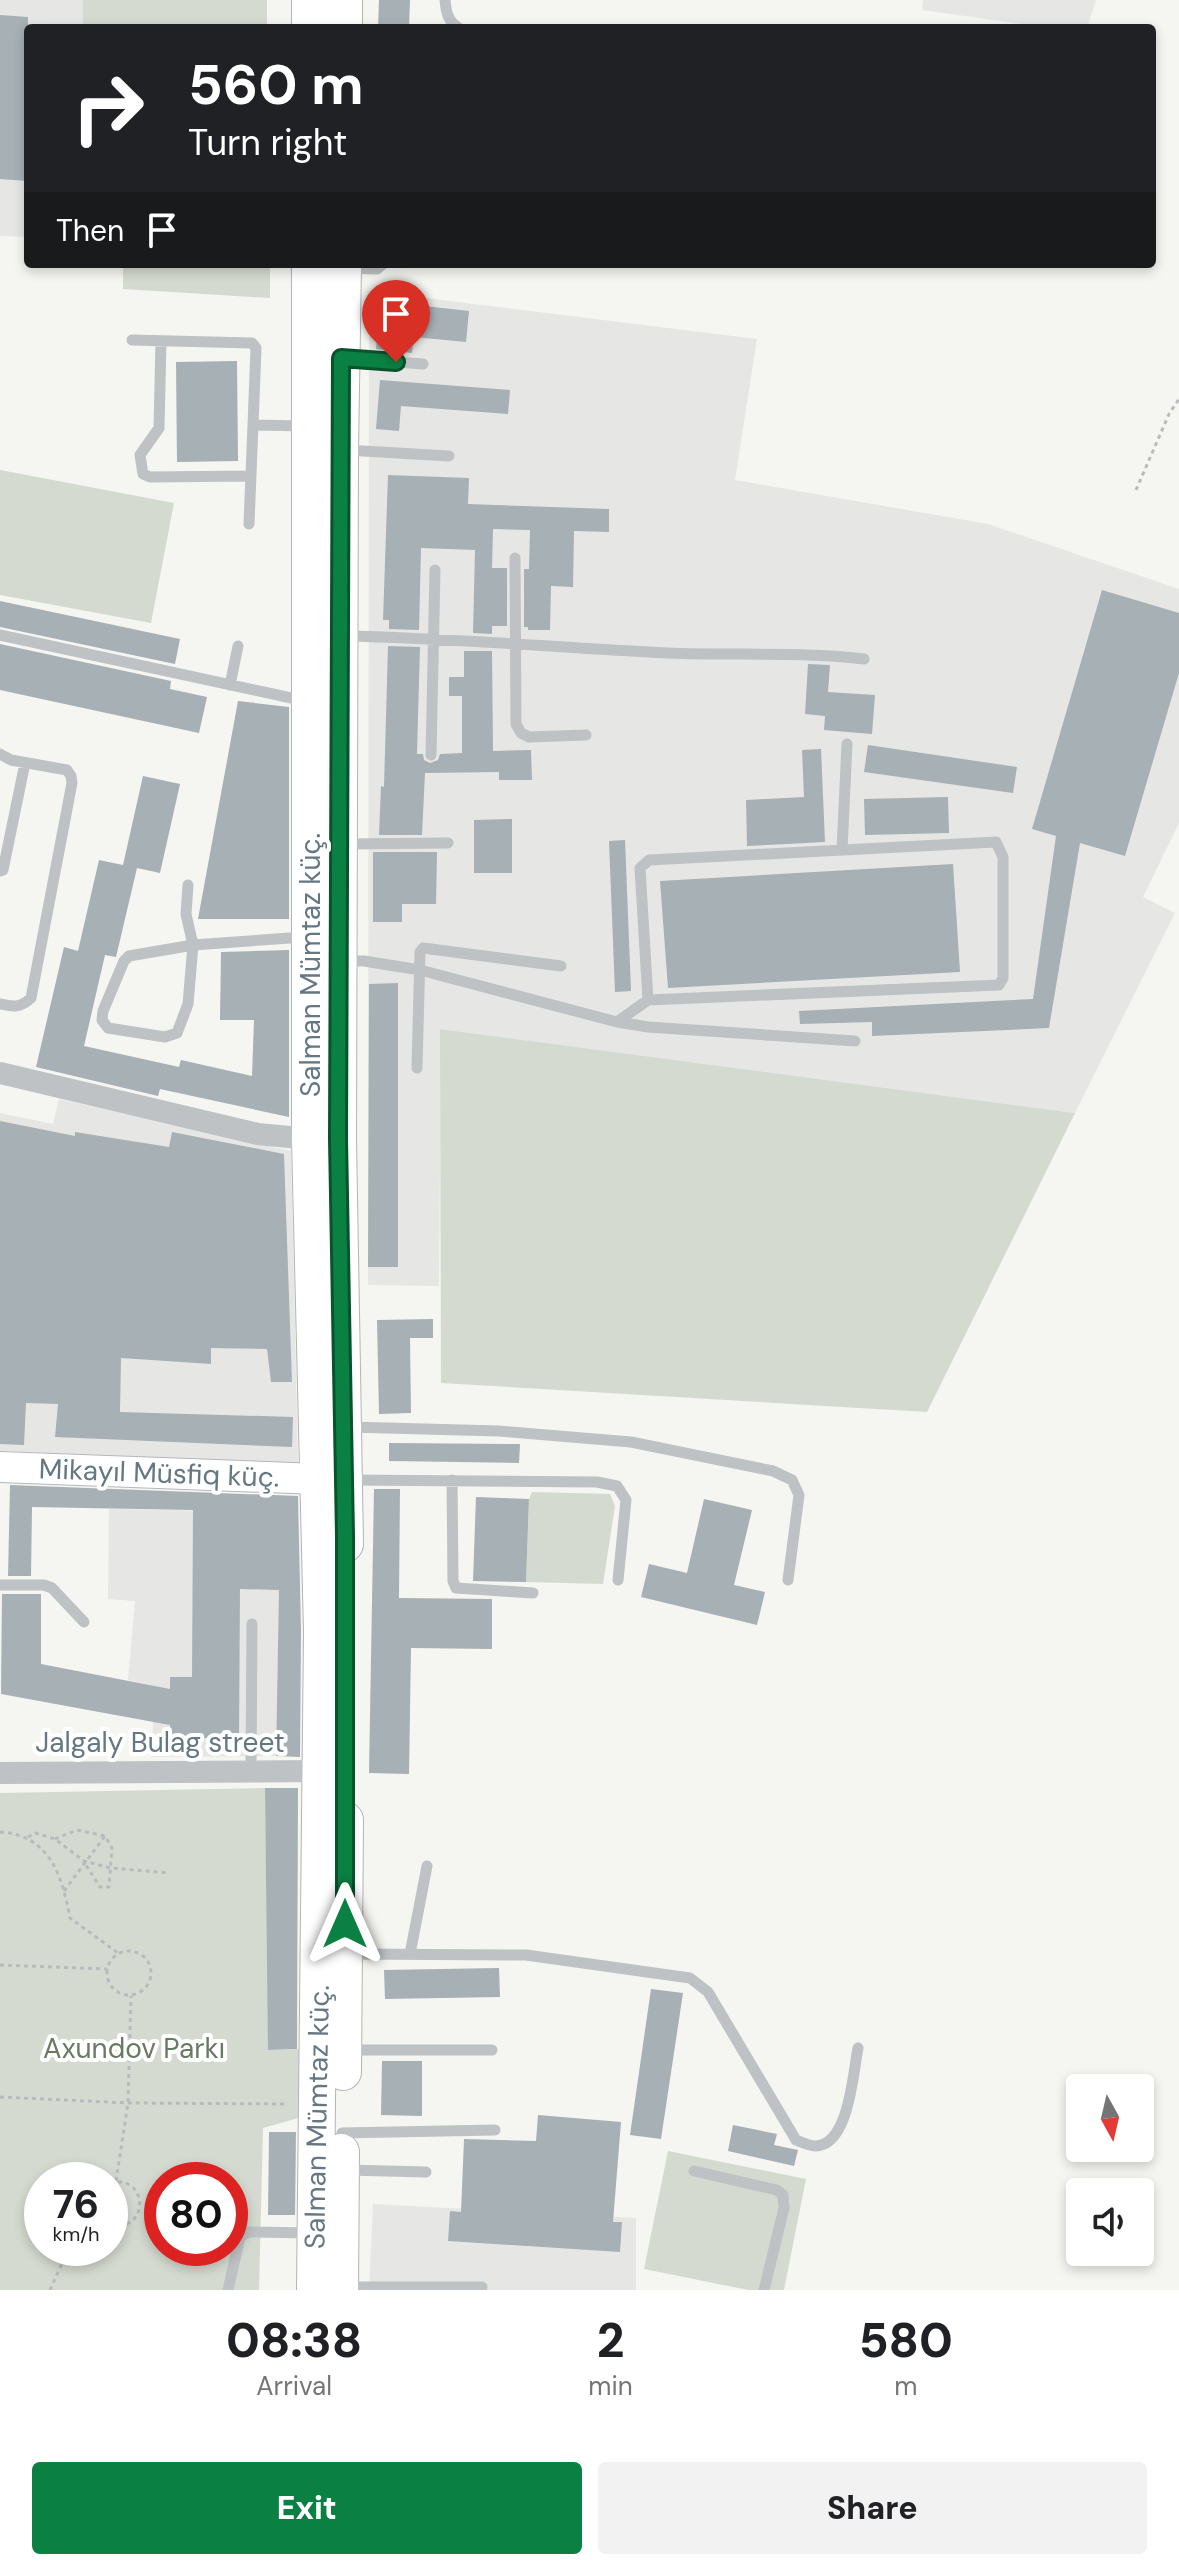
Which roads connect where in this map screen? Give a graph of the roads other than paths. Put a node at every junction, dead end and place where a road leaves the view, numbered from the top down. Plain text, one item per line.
1 (310, 0) edge
2 (344, 0) edge
3 (445, 0) edge
4 (310, 24) edge
5 (344, 24) edge
6 (452, 24) edge
7 (332, 268) edge
8 (332, 268) edge
9 (132, 340) dead end
10 (161, 341) junction
11 (341, 358) junction
12 (423, 364) dead end
13 (253, 425) junction
14 (329, 434) junction
15 (449, 456) dead end
16 (250, 476) junction
17 (249, 524) dead end
18 (515, 558) dead end
19 (435, 570) dead end
20 (0, 635) edge
21 (339, 635) junction
22 (432, 637) junction
23 (238, 646) dead end
24 (864, 659) dead end
25 (230, 685) junction
26 (309, 702) junction
27 (586, 735) dead end
28 (847, 744) dead end
29 (0, 754) edge
30 (431, 755) dead end
31 (25, 763) junction
32 (448, 843) dead end
33 (842, 850) junction
34 (329, 864) junction
35 (0, 871) edge
36 (188, 885) dead end
37 (193, 945) junction
38 (320, 953) junction
39 (561, 966) dead end
40 (420, 970) junction
41 (648, 1000) junction
42 (0, 1004) edge
43 (617, 1022) junction
44 (855, 1041) dead end
45 (417, 1068) dead end
46 (0, 1073) edge
47 (310, 1139) junction
48 (343, 1427) junction
49 (0, 1467) edge
50 (332, 1480) junction
51 (452, 1480) junction
52 (618, 1580) dead end
53 (788, 1580) dead end
54 (0, 1585) edge
55 (533, 1593) dead end
56 (84, 1622) dead end
57 (252, 1624) dead end
58 (251, 1771) junction
59 (333, 1772) junction
60 (0, 1773) edge
61 (427, 1866) dead end
62 (345, 1954) junction
63 (410, 1954) junction
64 (858, 2048) dead end
65 (330, 2050) junction
66 (492, 2050) dead end
67 (495, 2130) dead end
68 (342, 2133) junction
69 (341, 2170) junction
70 (694, 2171) dead end
71 (426, 2172) dead end
72 (328, 2270) edge
73 (482, 2287) dead end
74 (228, 2290) edge
75 (764, 2290) edge

1 - 4 highway
2 - 5 highway
3 - 6 lane
7 - 11 highway
8 - 14 highway, Salman Mümtaz küç.
9 - 10 lane
10 - 13 lane
10 - 16 lane
11 - 12 lane
11 - 14 highway
13 - 14 lane
13 - 16 lane
14 - 15 lane
14 - 21 highway
14 - 26 highway, Salman Mümtaz küç.
16 - 17 lane
18 - 27 lane
19 - 22 lane
20 - 25 lane
21 - 22 lane
21 - 34 highway
22 - 24 lane
22 - 30 lane
23 - 25 lane
25 - 26 lane
26 - 34 highway, Salman Mümtaz küç.
28 - 33 lane
29 - 31 lane
31 - 35 lane
31 - 42 lane
32 - 34 lane
33 - 41 lane
33 - 41 lane
34 - 38 highway
36 - 37 lane
37 - 37 lane
37 - 38 lane
38 - 40 lane
38 - 47 highway, Salman Mümtaz küç.
38 - 48 highway
39 - 40 lane
40 - 43 lane
40 - 45 lane
41 - 43 lane
43 - 44 lane
46 - 47 street
47 - 50 highway, Salman Mümtaz küç.
48 - 50 highway
48 - 53 lane
49 - 50 main road, Mikayıl Müsfiq küç.
50 - 51 lane
50 - 59 highway
51 - 52 lane
51 - 55 lane
54 - 56 lane
57 - 58 lane
58 - 59 street, Jalgaly Bulag street
58 - 60 street, Jalgaly Bulag street
59 - 62 highway
59 - 65 highway, Salman Mümtaz küç.
61 - 63 lane
62 - 63 lane
62 - 65 highway
63 - 64 lane
65 - 66 lane
65 - 68 highway
65 - 72 highway, Salman Mümtaz küç.
67 - 68 lane
68 - 69 highway
69 - 71 lane
69 - 72 highway
70 - 75 lane
72 - 73 lane
72 - 74 lane

